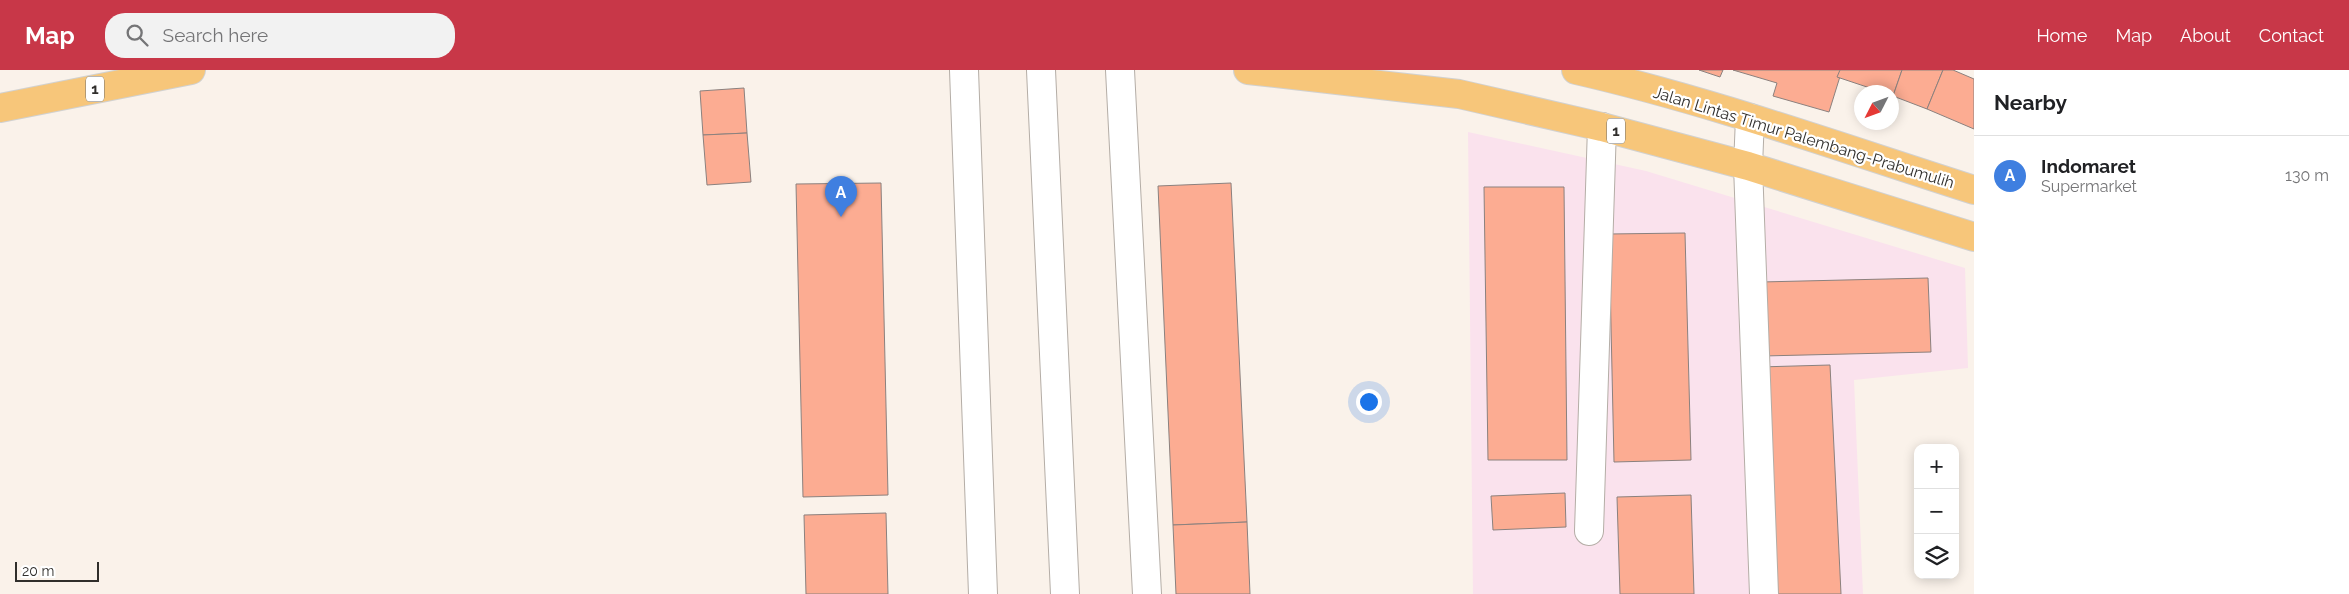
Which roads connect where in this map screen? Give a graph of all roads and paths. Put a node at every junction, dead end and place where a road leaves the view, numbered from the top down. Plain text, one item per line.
1 (191, 70) edge
2 (964, 70) edge
3 (1041, 70) edge
4 (1120, 70) edge
5 (1248, 70) edge
6 (1576, 70) edge
7 (1633, 76) edge
8 (0, 108) edge
9 (1750, 118) junction
10 (1602, 127) junction
11 (1748, 166) junction
12 (1974, 190) edge
13 (1974, 237) edge
14 (1589, 531) dead end
15 (983, 594) edge
16 (1065, 594) edge
17 (1147, 594) edge
18 (1764, 594) edge

1 - 8 highway, 1
2 - 15 lane
3 - 16 lane
4 - 17 lane
5 - 10 highway, 1
6 - 7 highway, Jalan Lintas Timur Palembang-Prabumulih
7 - 9 highway, Jalan Lintas Timur Palembang-Prabumulih
9 - 11 lane
9 - 12 highway, Jalan Lintas Timur Palembang-Prabumulih
10 - 11 highway, 1
10 - 14 lane
11 - 13 highway, 1
11 - 18 lane

